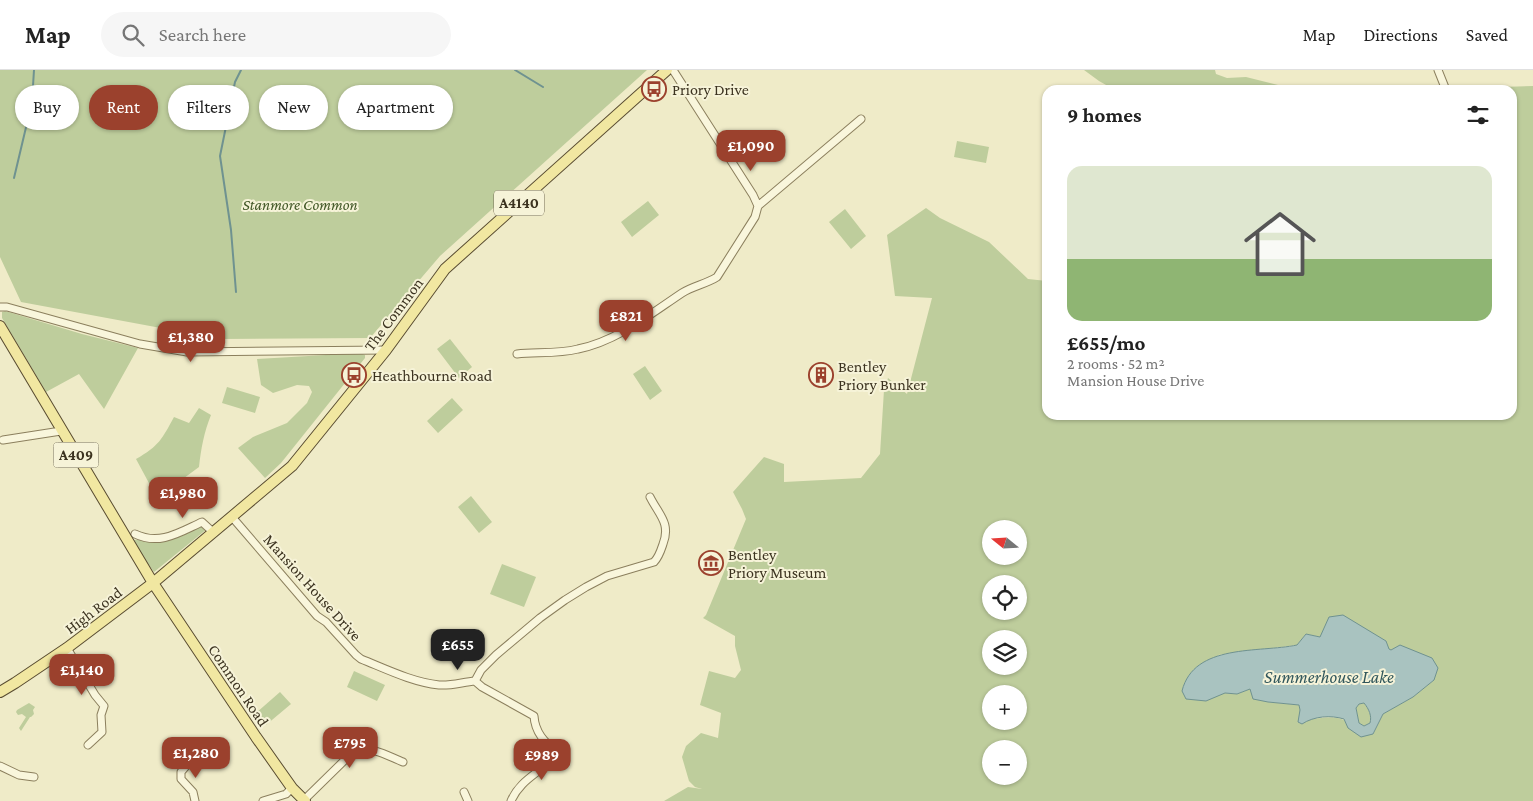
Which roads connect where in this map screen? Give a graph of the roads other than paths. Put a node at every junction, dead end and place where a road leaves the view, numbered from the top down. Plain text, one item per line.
1 (667, 70) edge
2 (673, 70) edge
3 (1438, 70) edge
4 (1444, 85) edge
5 (861, 119) dead end
6 (758, 206) junction
7 (0, 307) edge
8 (0, 326) edge
9 (386, 350) junction
10 (516, 354) dead end
11 (61, 431) junction
12 (3, 440) dead end
13 (650, 497) dead end
14 (232, 517) junction
15 (214, 532) junction
16 (135, 534) dead end
17 (152, 583) junction
18 (67, 648) junction
19 (475, 681) junction
20 (0, 692) edge
21 (88, 745) dead end
22 (204, 757) dead end
23 (403, 762) dead end
24 (0, 766) edge
25 (34, 776) dead end
26 (292, 788) junction
27 (464, 792) dead end
28 (195, 801) edge
29 (264, 801) edge
30 (305, 801) edge
31 (468, 801) edge
32 (511, 801) edge

1 - 9 main road, The Common / A4140
2 - 6 street
3 - 4 street
5 - 6 street
6 - 10 street
7 - 9 street
8 - 11 main road, A409
9 - 14 main road, The Common / A4140
11 - 12 street
11 - 17 main road, A409
13 - 19 street
14 - 15 main road, The Common / A4140
14 - 19 street, Mansion House Drive
15 - 16 street
15 - 17 main road, The Common / A4140
17 - 18 main road, High Road / A4140
17 - 26 main road, Common Road / A409
18 - 20 main road, High Road / A4140
18 - 21 street
19 - 32 street
22 - 28 street
23 - 30 street
24 - 25 street
26 - 29 street
26 - 30 main road, Common Road / A409
27 - 31 street

